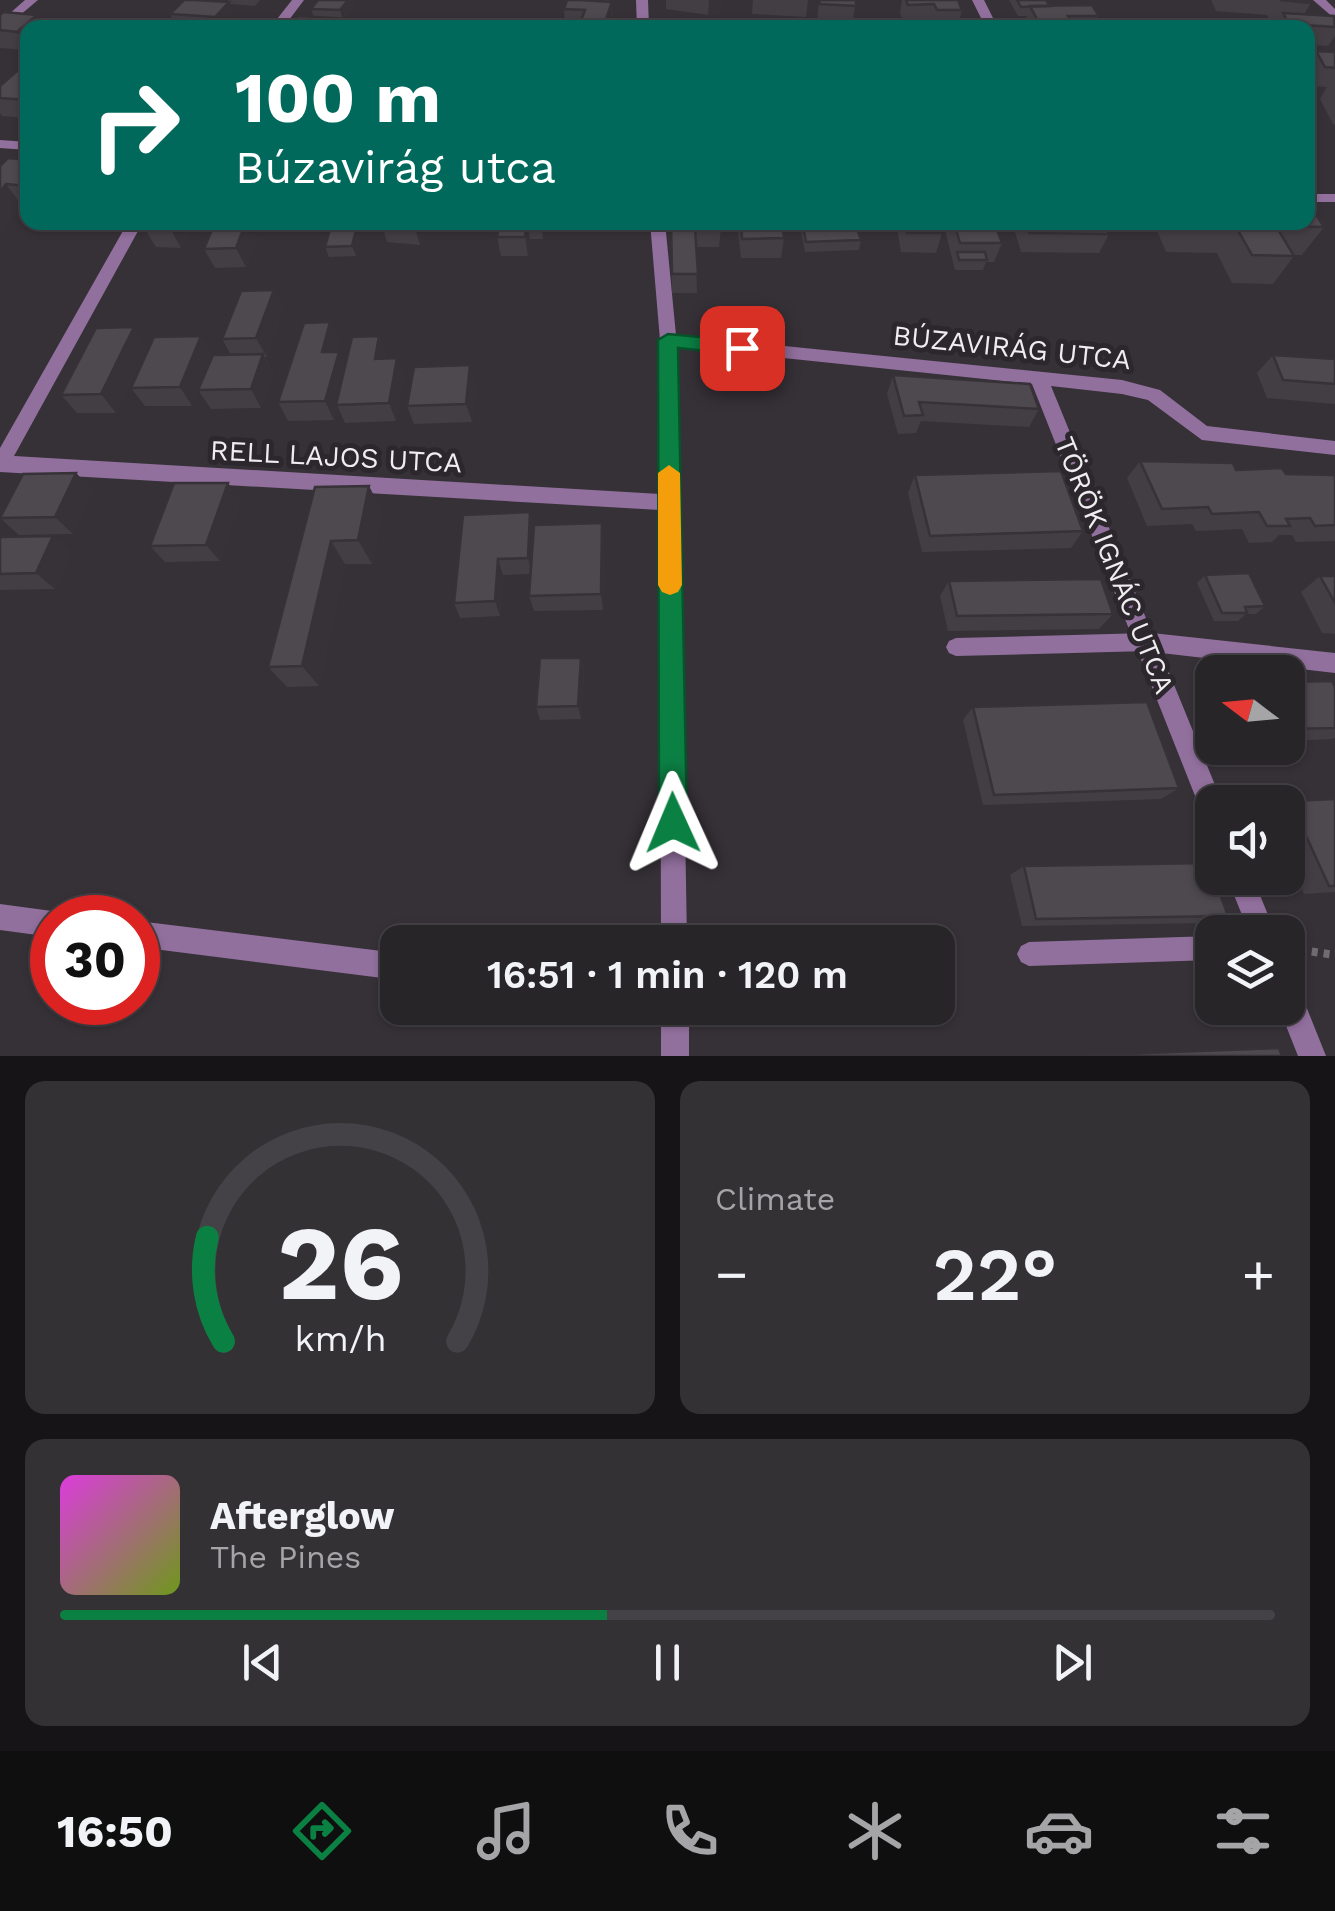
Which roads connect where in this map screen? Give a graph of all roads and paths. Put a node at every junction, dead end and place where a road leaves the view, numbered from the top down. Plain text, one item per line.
1 (32, 0) edge
2 (298, 0) edge
3 (1319, 0) edge
4 (1335, 16) edge
5 (282, 20) edge
6 (0, 28) edge
7 (132, 230) edge
8 (658, 230) edge
9 (668, 340) junction
10 (1039, 379) junction
11 (1335, 448) edge
12 (0, 464) edge
13 (669, 503) junction
14 (1148, 642) junction
15 (956, 647) dead end
16 (1335, 663) edge
17 (1204, 785) edge
18 (0, 917) edge
19 (30, 921) edge
20 (674, 925) edge
21 (160, 937) edge
22 (1195, 949) edge
23 (1305, 950) edge
24 (1029, 954) dead end
25 (1335, 954) edge
26 (380, 965) edge
27 (675, 1025) edge
28 (1300, 1025) edge
29 (676, 1056) edge
30 (1312, 1056) edge

1 - 6 street
2 - 5 street
3 - 4 street
7 - 12 street
8 - 9 street
9 - 10 street, BÚZAVIRÁG UTCA
9 - 13 street
10 - 11 street, BÚZAVIRÁG UTCA
10 - 14 street, TÖRÖK IGNÁC UTCA
12 - 13 street, RELL LAJOS UTCA
13 - 20 street
14 - 15 lane
14 - 16 street
14 - 17 street, TÖRÖK IGNÁC UTCA
18 - 19 street
21 - 26 street
22 - 24 lane
23 - 25 path
27 - 29 street
28 - 30 street

